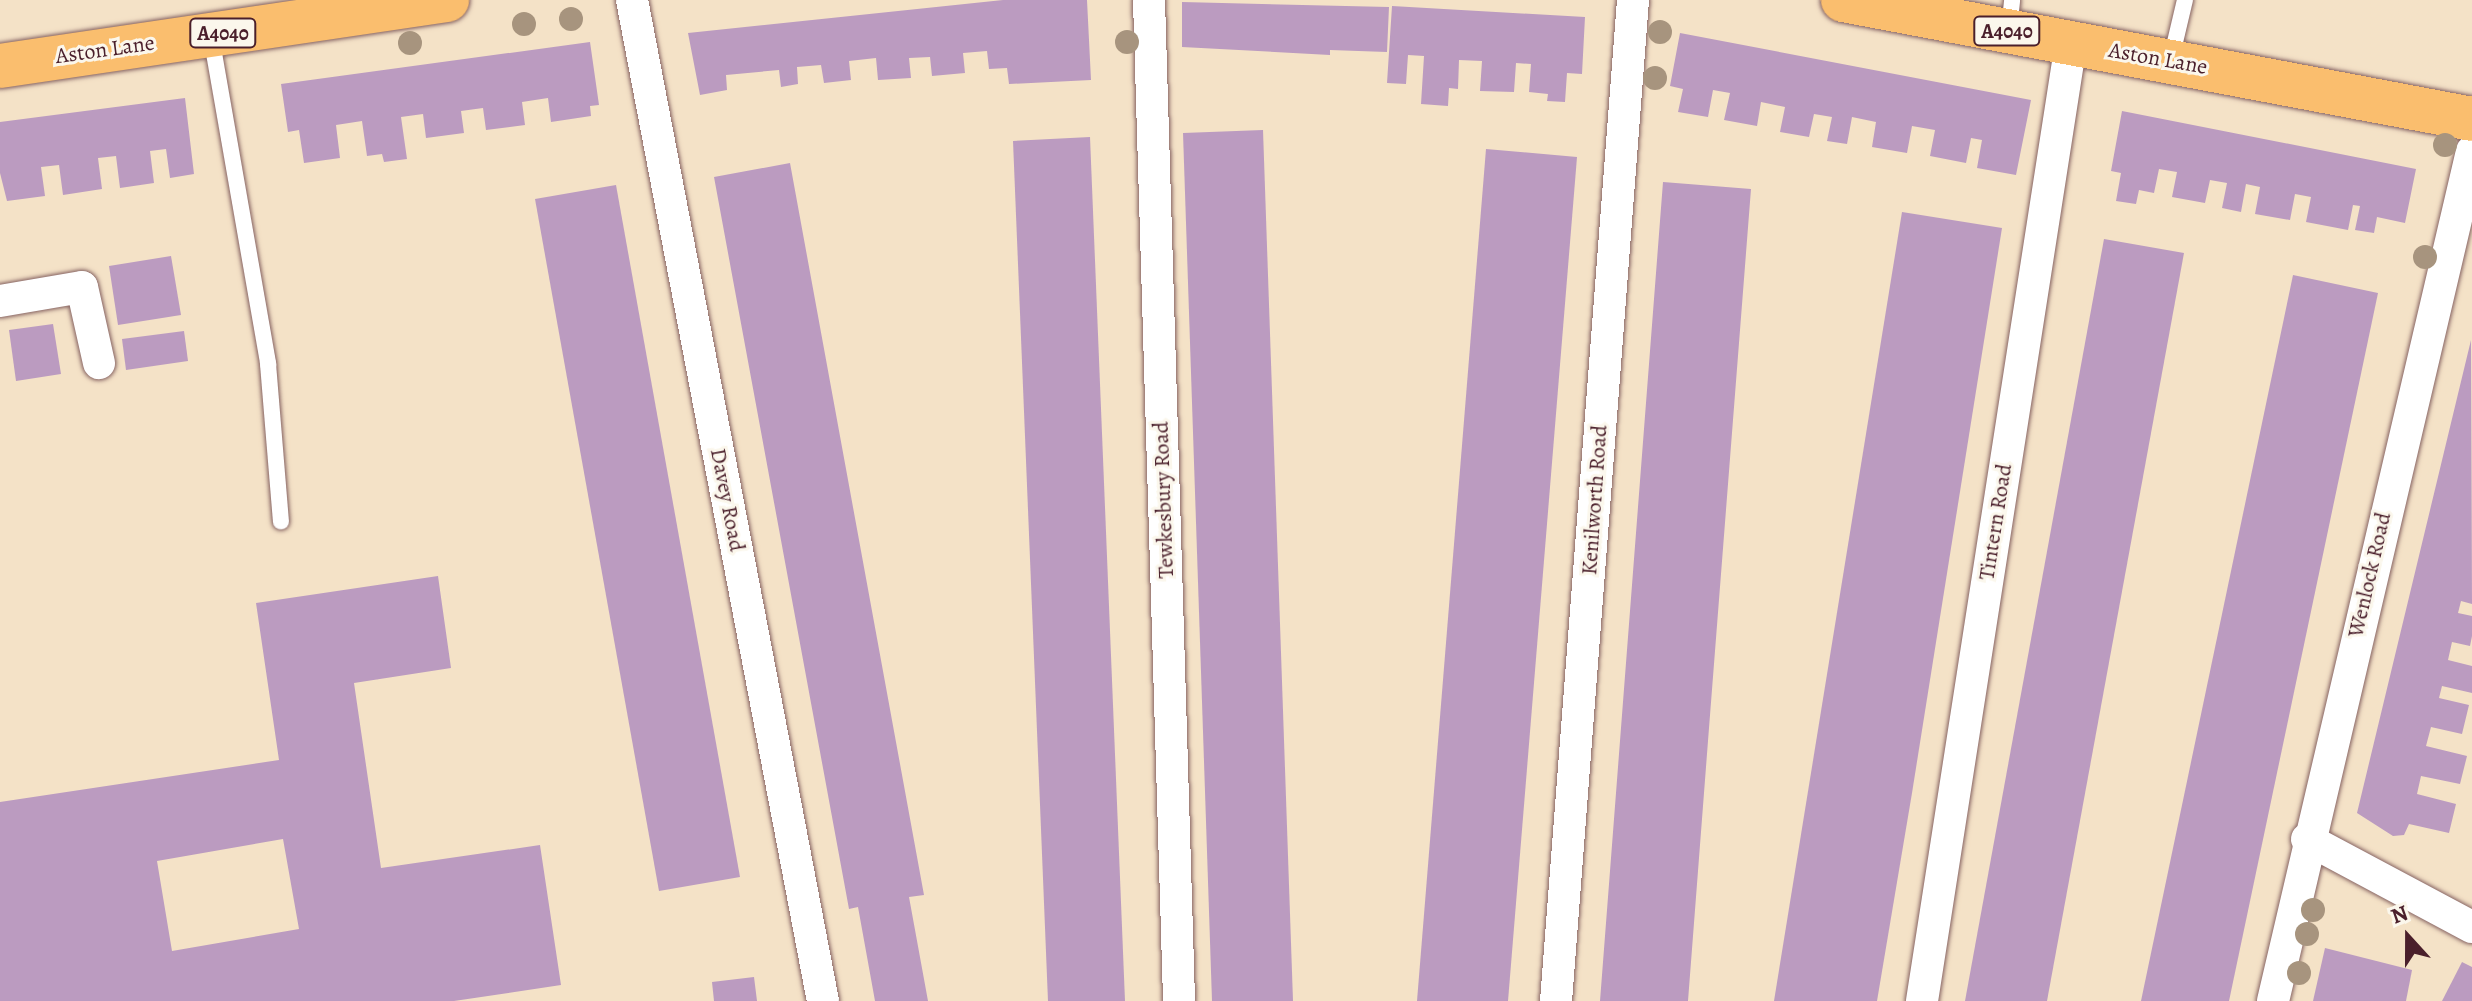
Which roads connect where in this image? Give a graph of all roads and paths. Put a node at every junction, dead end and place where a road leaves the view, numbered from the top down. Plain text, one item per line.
1 (447, 0) edge
2 (632, 0) edge
3 (1149, 0) edge
4 (1633, 0) edge
5 (1843, 0) edge
6 (2185, 0) edge
7 (2010, 16) edge
8 (211, 35) junction
9 (2071, 43) junction
10 (2171, 60) junction
11 (0, 66) edge
12 (2472, 119) edge
13 (2472, 151) edge
14 (0, 301) edge
15 (99, 363) dead end
16 (281, 521) dead end
17 (2307, 839) junction
18 (2472, 927) edge
19 (823, 1001) edge
20 (1179, 1001) edge
21 (1556, 1001) edge
22 (1922, 1001) edge
23 (2273, 1001) edge

1 - 8 main road, Aston Lane / A4040
2 - 19 street, Davey Road
3 - 20 street, Tewkesbury Road
4 - 21 street, Kenilworth Road
5 - 7 main road, Aston Lane / A4040
6 - 10 lane
7 - 9 main road, Aston Lane / A4040
8 - 11 main road, Aston Lane / A4040
8 - 16 lane
9 - 10 main road, Aston Lane / A4040
9 - 22 street, Tintern Road
10 - 12 main road, Aston Lane / A4040
13 - 17 street, Wenlock Road
14 - 15 street
17 - 18 street
17 - 23 street, Wenlock Road

